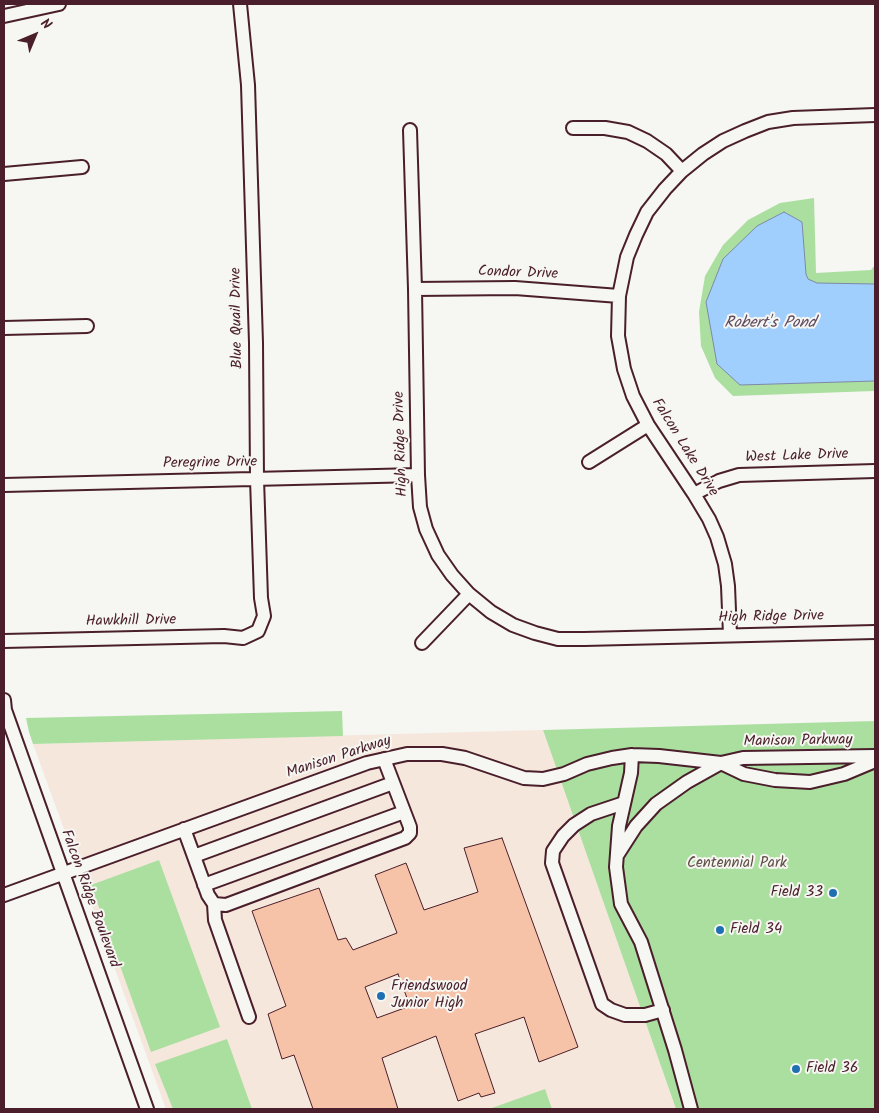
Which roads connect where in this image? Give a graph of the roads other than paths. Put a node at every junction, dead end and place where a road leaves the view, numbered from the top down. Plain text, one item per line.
1 (59, 4) edge
2 (240, 4) edge
3 (4, 16) edge
4 (875, 115) edge
5 (573, 128) dead end
6 (410, 130) dead end
7 (82, 167) dead end
8 (682, 171) junction
9 (4, 174) edge
10 (415, 289) junction
11 (619, 296) junction
12 (88, 326) dead end
13 (4, 328) edge
14 (648, 425) junction
15 (589, 462) dead end
16 (875, 471) edge
17 (418, 475) junction
18 (257, 479) junction
19 (4, 486) edge
20 (694, 494) junction
21 (469, 594) junction
22 (258, 631) joint
23 (875, 632) edge
24 (730, 635) junction
25 (4, 641) edge
26 (422, 643) dead end
27 (4, 700) edge
28 (632, 756) junction
29 (875, 756) edge
30 (384, 759) junction
31 (875, 761) edge
32 (721, 763) junction
33 (393, 783) junction
34 (624, 803) junction
35 (404, 812) junction
36 (184, 829) junction
37 (194, 856) junction
38 (617, 856) junction
39 (63, 874) junction
40 (204, 885) junction
41 (4, 895) edge
42 (214, 904) junction
43 (662, 1010) junction
44 (250, 1017) dead end
45 (147, 1109) edge
46 (691, 1109) edge

1 - 3 street
2 - 18 street, Blue Quail Drive
4 - 8 street, Falcon Lake Drive
5 - 8 street
6 - 10 street, High Ridge Drive
7 - 9 street
8 - 11 street, Falcon Lake Drive
10 - 11 street, Condor Drive
10 - 17 street, High Ridge Drive
11 - 14 street, Falcon Lake Drive
12 - 13 street
14 - 15 street
14 - 20 street, Falcon Lake Drive
16 - 20 street, West Lake Drive
17 - 18 street, Peregrine Drive
17 - 21 street, High Ridge Drive
18 - 19 street, Peregrine Drive
18 - 22 street, Blue Quail Drive
20 - 24 street, Falcon Lake Drive
21 - 24 street, High Ridge Drive
21 - 26 street
22 - 25 street, Hawkhill Drive
23 - 24 street, High Ridge Drive
27 - 39 street, Falcon Ridge Boulevard
28 - 30 street, Manison Parkway
28 - 32 street, Manison Parkway
28 - 34 street
29 - 32 street, Manison Parkway
30 - 33 street
30 - 36 street, Manison Parkway
31 - 32 street, Manison Parkway
32 - 38 street
33 - 35 street
33 - 37 street
34 - 38 street
34 - 43 street
35 - 40 street
35 - 42 street
36 - 37 street
36 - 39 street, Manison Parkway
37 - 40 street
38 - 43 street
39 - 41 street, Manison Parkway
39 - 45 street, Falcon Ridge Boulevard
40 - 42 street
42 - 44 street
43 - 46 street

